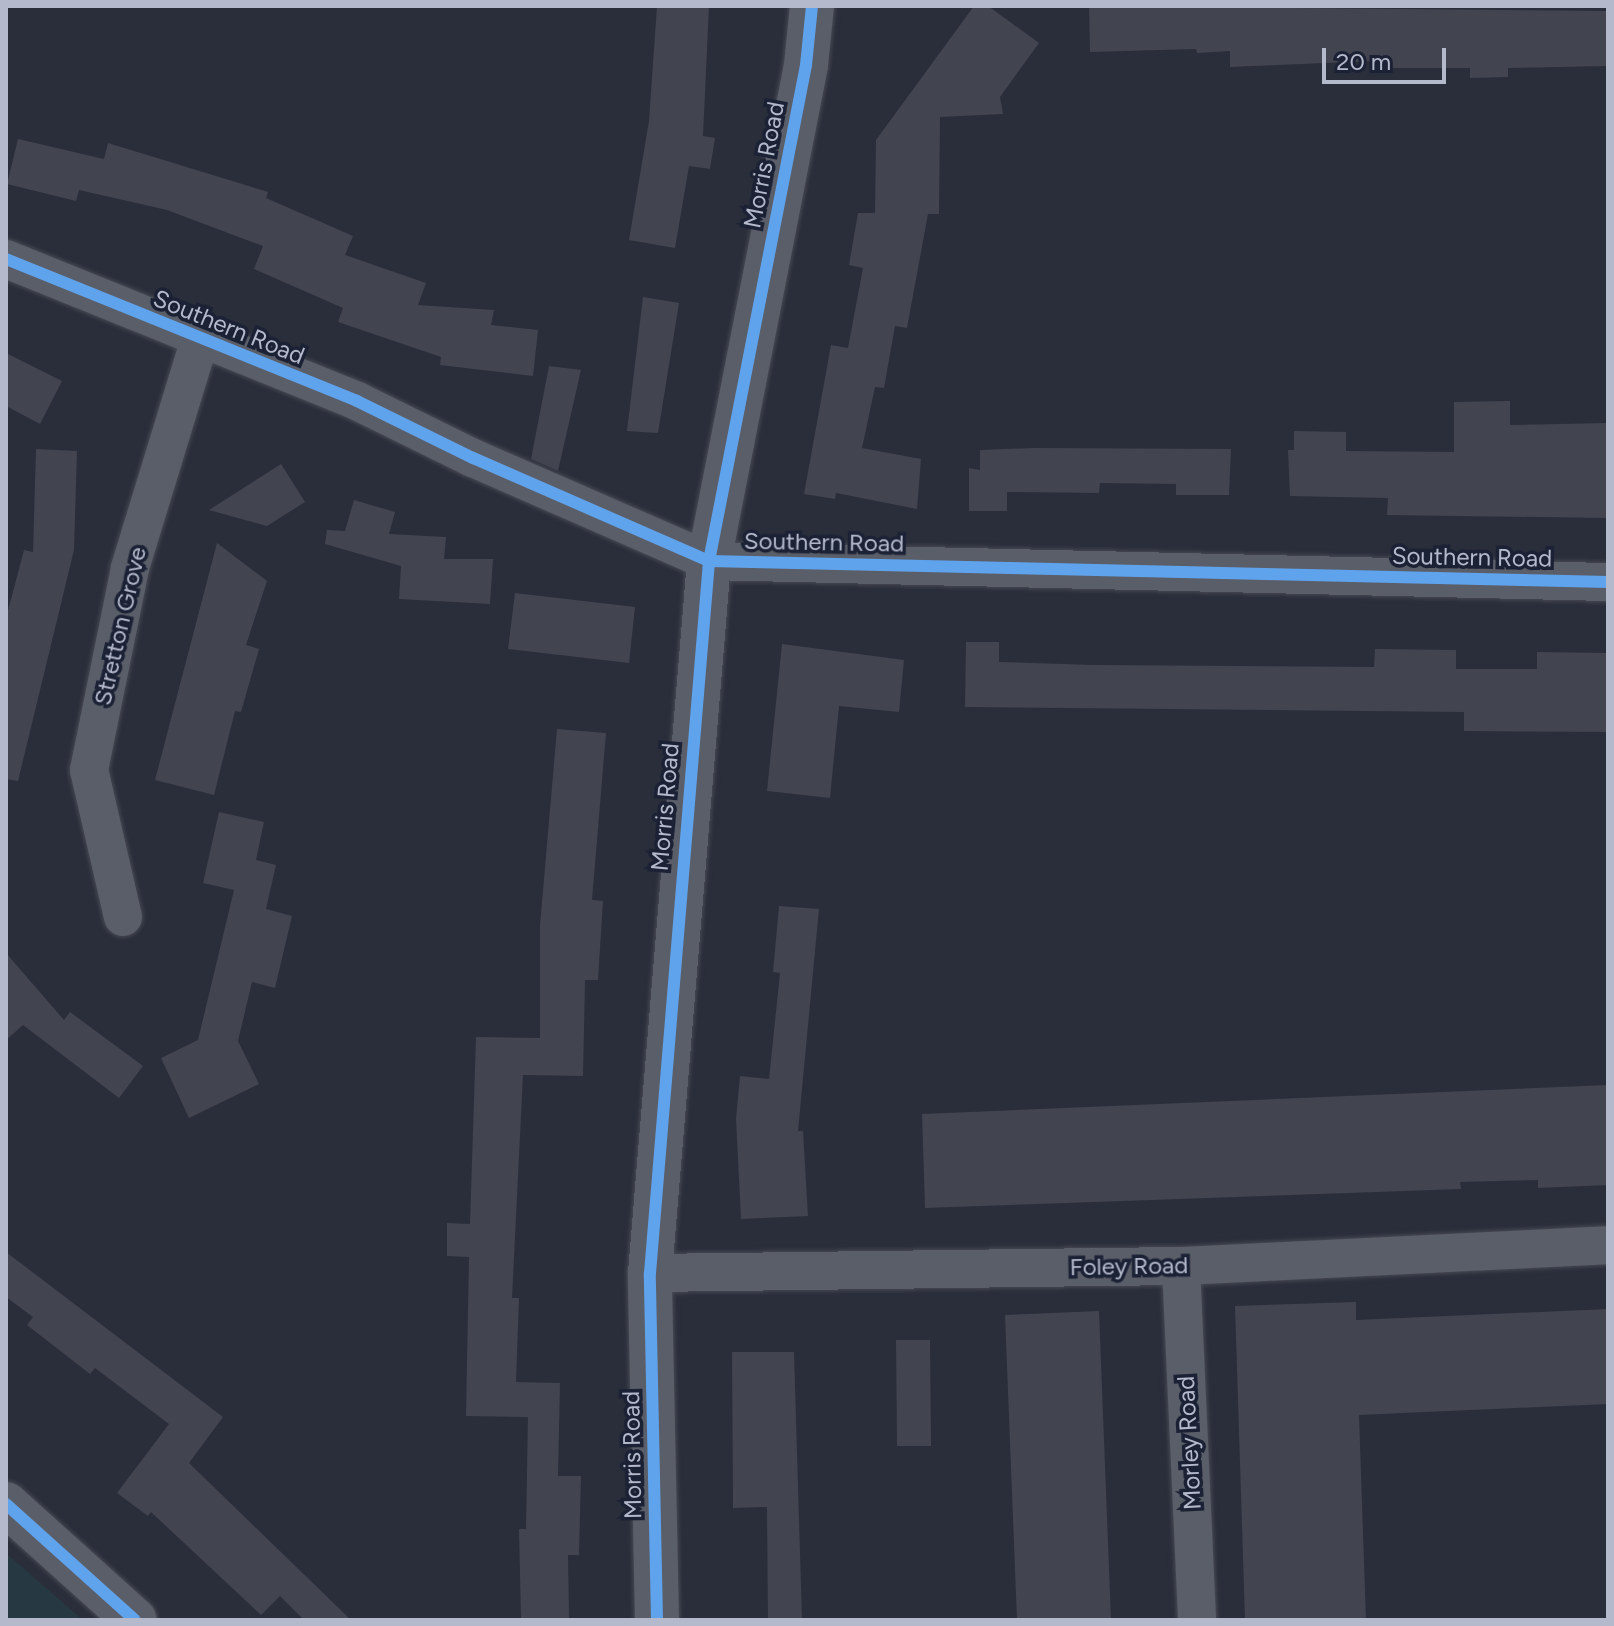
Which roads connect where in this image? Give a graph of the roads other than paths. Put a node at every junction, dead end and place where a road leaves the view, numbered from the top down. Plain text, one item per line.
1 (812, 6) edge
2 (6, 259) edge
3 (200, 339) junction
4 (709, 561) junction
5 (1608, 582) edge
6 (123, 917) dead end
7 (1608, 1245) edge
8 (1181, 1266) junction
9 (650, 1273) junction
10 (6, 1504) edge
11 (135, 1620) edge
12 (657, 1620) edge
13 (1197, 1620) edge

1 - 4 street, Morris Road
2 - 3 street, Southern Road
3 - 4 street, Southern Road
3 - 6 street, Stretton Grove
4 - 5 street, Southern Road
4 - 9 street, Morris Road
7 - 8 street, Foley Road
8 - 9 street, Foley Road
8 - 13 street, Morley Road
9 - 12 street, Morris Road
10 - 11 street

